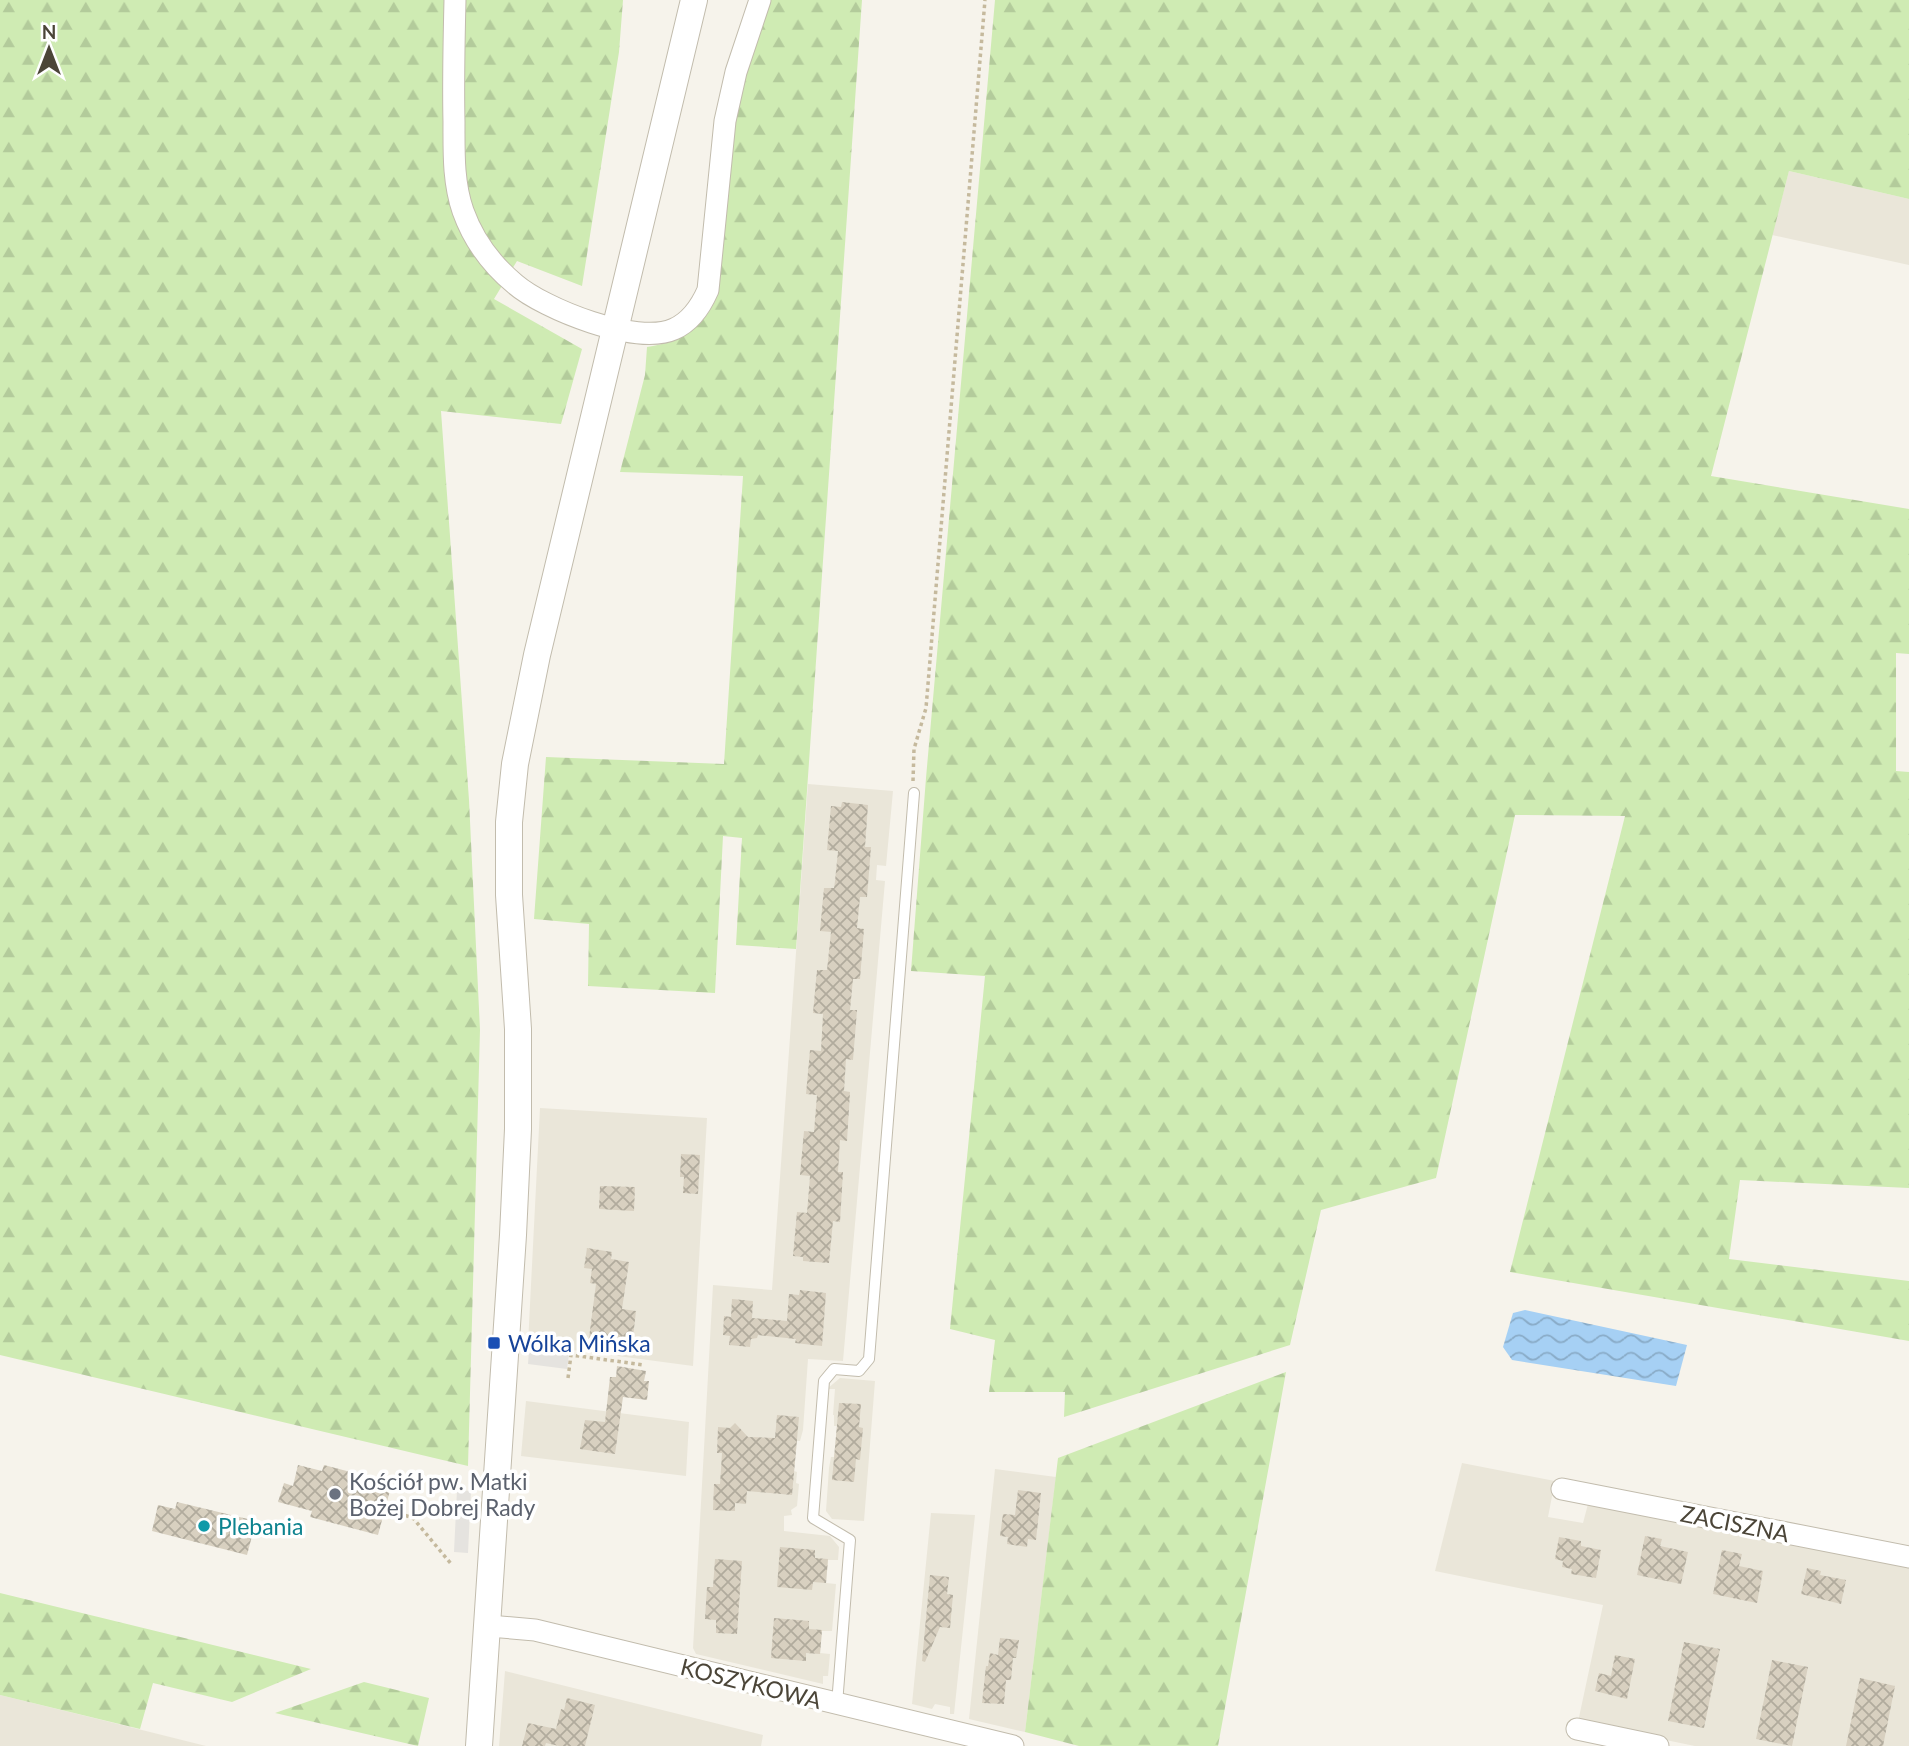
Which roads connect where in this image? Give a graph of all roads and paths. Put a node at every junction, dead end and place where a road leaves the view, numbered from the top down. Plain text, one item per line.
1 (455, 0) edge
2 (694, 0) edge
3 (760, 0) edge
4 (985, 0) edge
5 (616, 328) junction
6 (914, 793) joint
7 (644, 1365) dead end
8 (568, 1378) dead end
9 (1562, 1489) dead end
10 (392, 1511) dead end
11 (1909, 1557) edge
12 (452, 1565) dead end
13 (489, 1626) junction
14 (836, 1704) junction
15 (1577, 1729) dead end
16 (479, 1746) edge
17 (1013, 1746) edge
18 (1658, 1746) edge

1 - 5 street
2 - 5 street
3 - 5 street
4 - 6 path
5 - 13 street
6 - 14 lane
7 - 8 path
9 - 11 street, ZACISZNA
10 - 12 path
13 - 14 street, KOSZYKOWA
13 - 16 street
14 - 17 street, KOSZYKOWA
15 - 18 street

